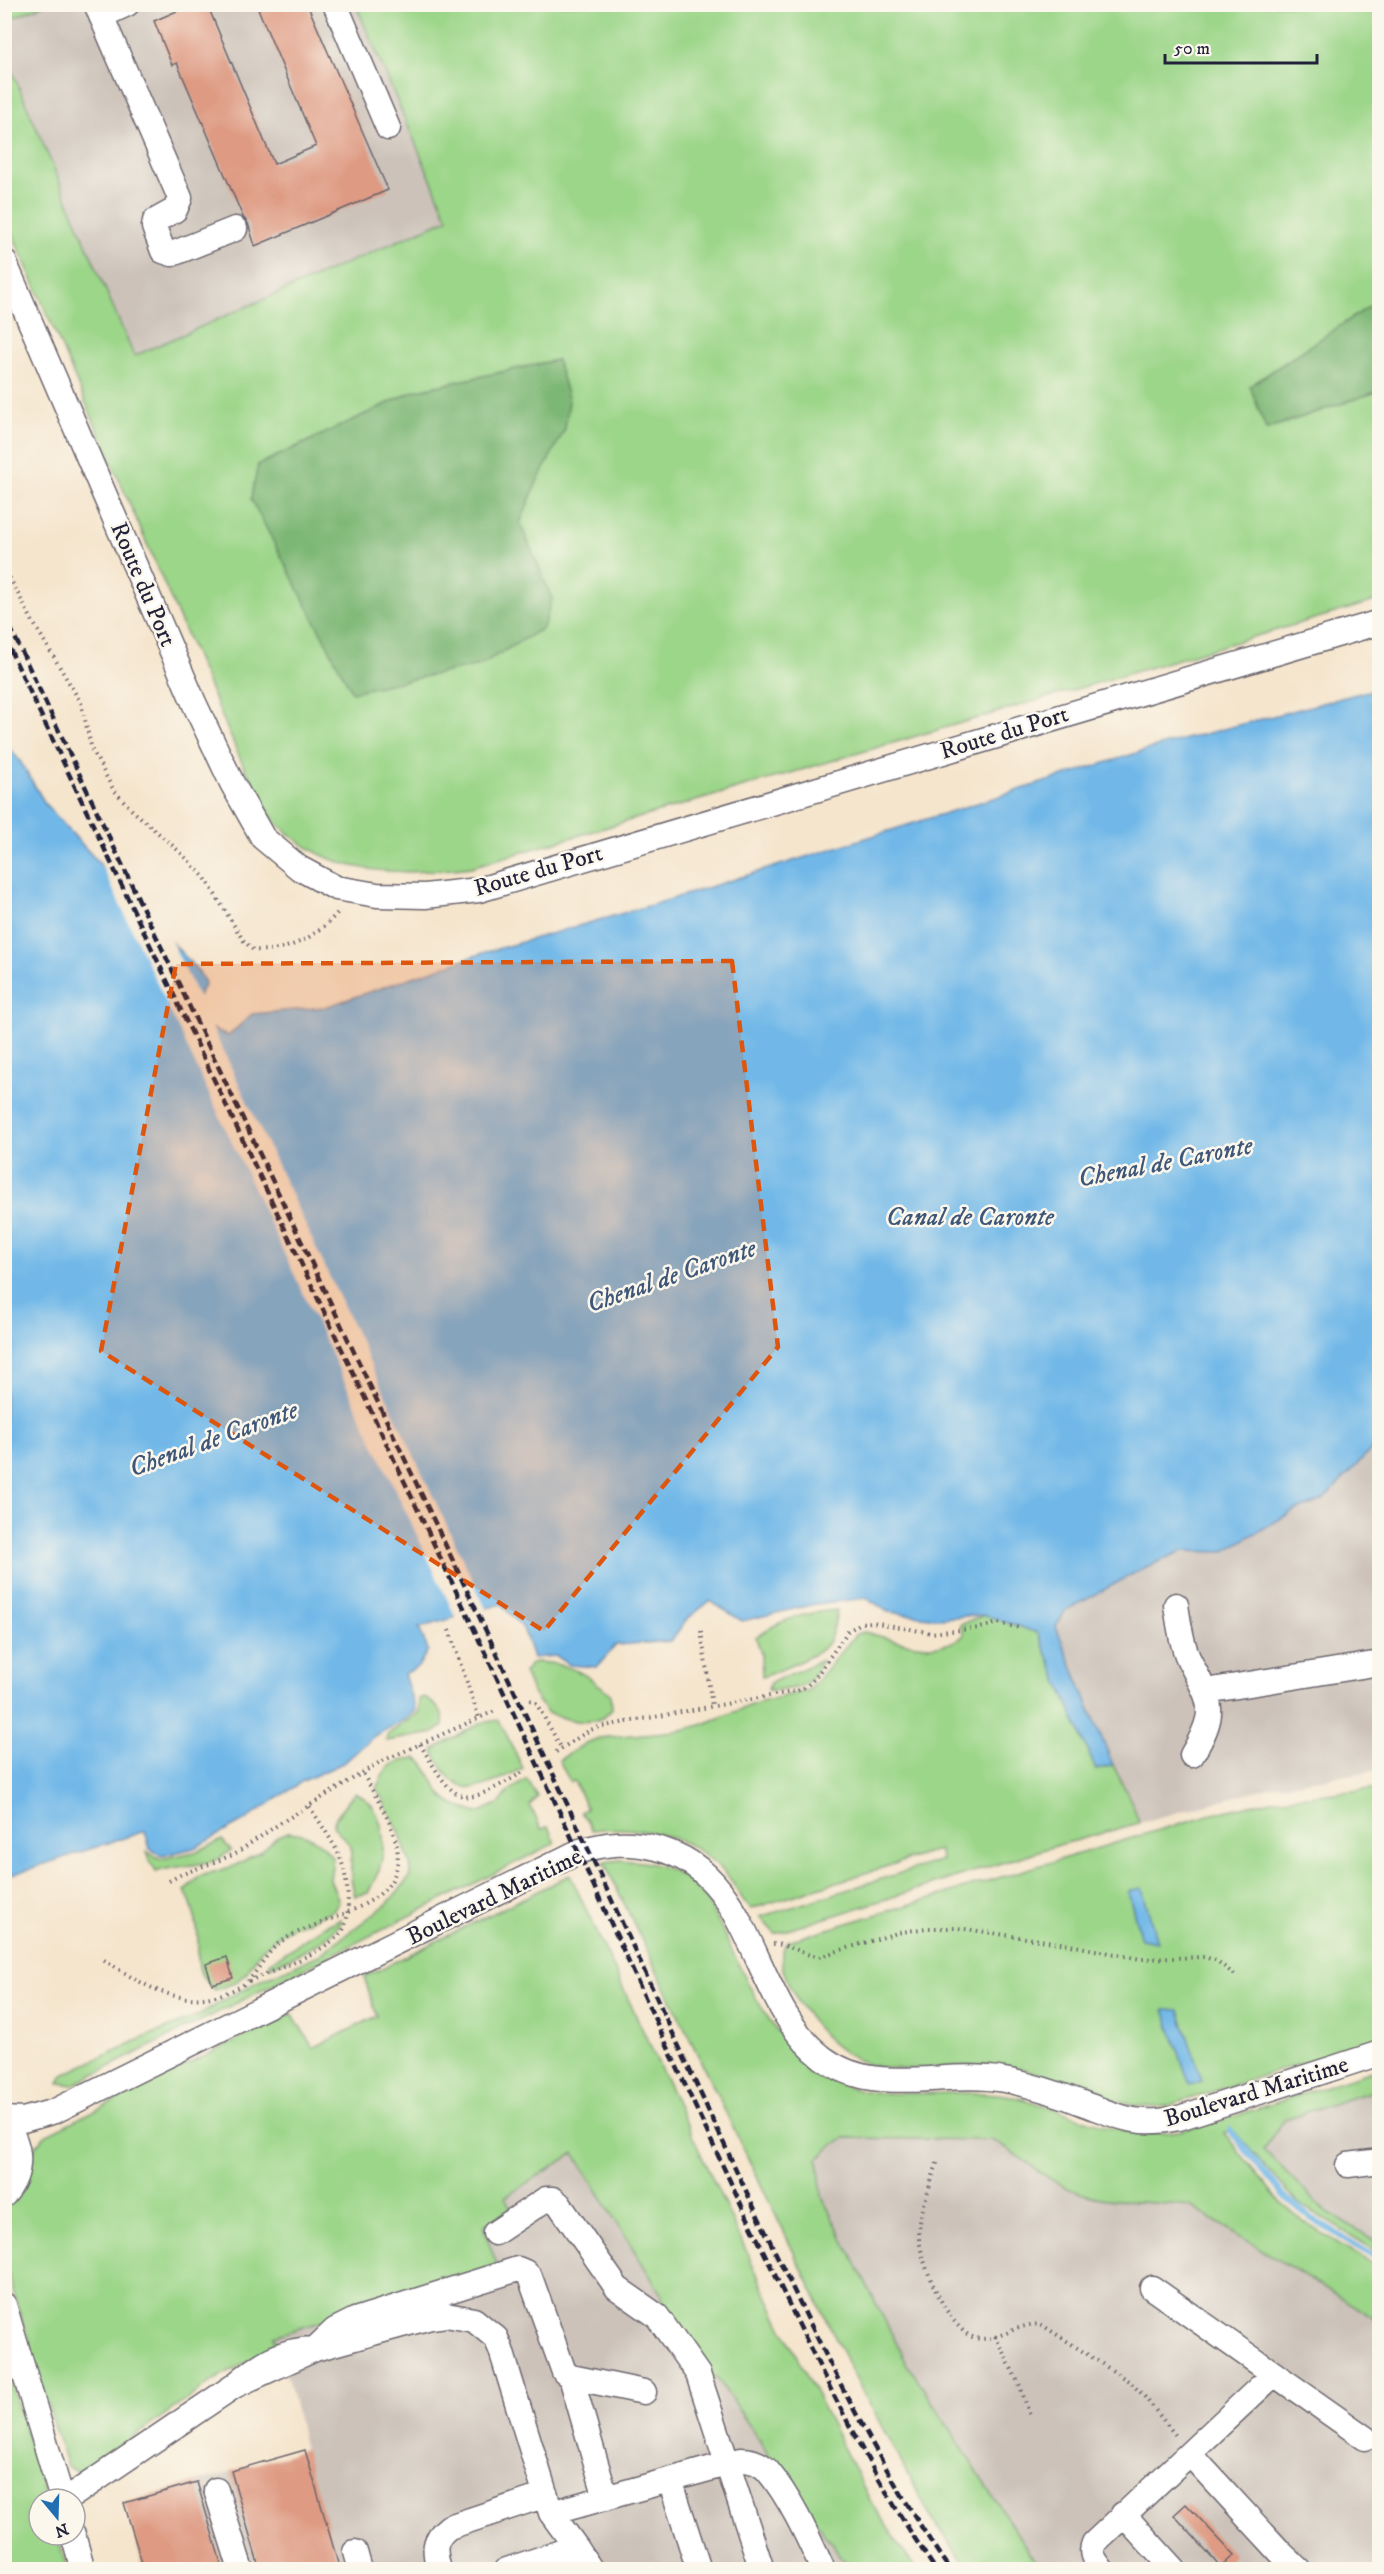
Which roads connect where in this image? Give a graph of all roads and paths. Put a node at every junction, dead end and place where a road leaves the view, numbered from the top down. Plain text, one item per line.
1 (127, 4) edge
2 (334, 4) edge
3 (99, 10) edge
4 (388, 128) dead end
5 (235, 229) dead end
6 (4, 261) edge
7 (4, 273) edge
8 (23, 308) junction
9 (4, 567) edge
10 (1380, 622) edge
11 (351, 890) junction
12 (1176, 1605) dead end
13 (1019, 1628) dead end
14 (449, 1630) dead end
15 (701, 1631) dead end
16 (1380, 1663) edge
17 (1206, 1691) junction
18 (531, 1700) dead end
19 (712, 1706) junction
20 (497, 1710) dead end
21 (479, 1718) junction
22 (420, 1744) junction
23 (562, 1749) junction
24 (556, 1752) dead end
25 (1192, 1755) dead end
26 (525, 1771) dead end
27 (363, 1773) junction
28 (309, 1806) junction
29 (169, 1881) dead end
30 (348, 1911) junction
31 (752, 1949) junction
32 (104, 1960) dead end
33 (1236, 1976) dead end
34 (249, 1981) junction
35 (1380, 2053) edge
36 (55, 2111) junction
37 (4, 2120) edge
38 (20, 2159) junction
39 (1380, 2161) edge
40 (937, 2163) dead end
41 (1348, 2165) dead end
42 (4, 2195) edge
43 (495, 2233) dead end
44 (1152, 2288) dead end
45 (4, 2305) edge
46 (408, 2313) junction
47 (995, 2336) junction
48 (1274, 2375) junction
49 (571, 2377) junction
50 (644, 2392) dead end
51 (1030, 2416) dead end
52 (1365, 2438) dead end
53 (1190, 2454) junction
54 (727, 2464) junction
55 (670, 2480) junction
56 (60, 2487) edge
57 (82, 2487) edge
58 (216, 2490) dead end
59 (606, 2498) junction
60 (548, 2504) junction
61 (1123, 2514) junction
62 (76, 2547) edge
63 (576, 2547) junction
64 (82, 2570) edge
65 (241, 2570) edge
66 (439, 2570) edge
67 (507, 2570) edge
68 (591, 2570) edge
69 (699, 2570) edge
70 (762, 2570) edge
71 (823, 2570) edge
72 (1102, 2570) edge
73 (1174, 2570) edge
74 (1299, 2570) edge

1 - 3 street
2 - 4 street
3 - 5 street
6 - 8 street, Route du Port
7 - 8 street, Route du Port
8 - 11 street, Route du Port
9 - 11 path
10 - 11 street, Route du Port
12 - 17 street
13 - 19 path
14 - 21 path
15 - 19 path
16 - 17 street
17 - 25 street
18 - 23 path
19 - 23 path
20 - 21 path
21 - 22 path
22 - 26 path
22 - 27 path
23 - 24 path
27 - 28 path
27 - 30 path
28 - 29 path
28 - 30 path
30 - 34 path
30 - 34 path
31 - 33 path
31 - 35 street, Boulevard Maritime
31 - 36 street, Boulevard Maritime
32 - 34 path
36 - 37 street, Boulevard Maritime
36 - 38 street, Boulevard Maritime
37 - 38 street
38 - 42 street, Boulevard Maritime
39 - 41 street
40 - 47 path
43 - 54 street
44 - 48 street
45 - 56 street
46 - 49 street
46 - 57 street
46 - 60 street
47 - 51 path
47 - 53 path
48 - 52 street
48 - 53 street
49 - 50 street
49 - 59 street
53 - 61 street
53 - 74 street
54 - 55 street
54 - 70 street
54 - 71 street
55 - 59 street
55 - 69 street
58 - 65 street
59 - 60 street
60 - 63 street
60 - 66 street
61 - 72 street
61 - 73 street
62 - 64 street
63 - 67 street
63 - 68 street

